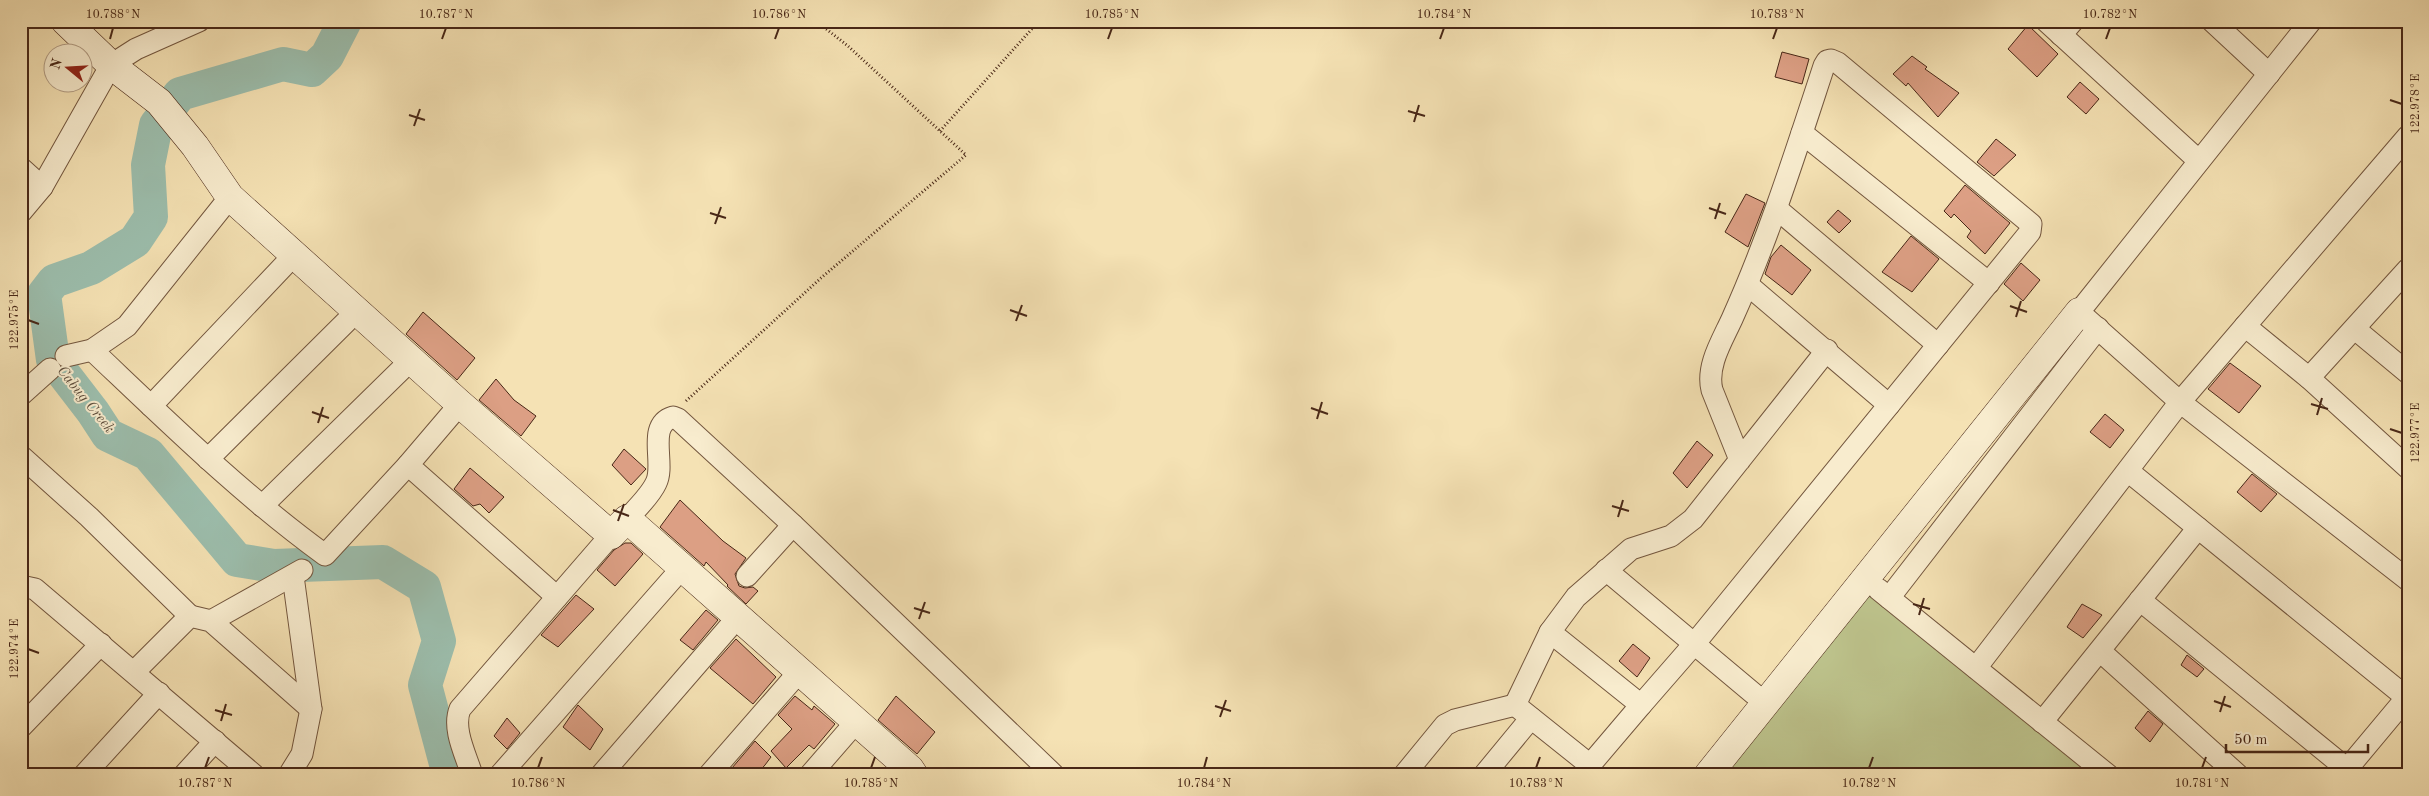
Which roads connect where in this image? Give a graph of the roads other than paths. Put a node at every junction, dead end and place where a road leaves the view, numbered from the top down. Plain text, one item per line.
1 (66, 21) edge
2 (199, 21) edge
3 (2212, 21) edge
4 (2311, 21) edge
5 (2060, 26) edge
6 (111, 65) junction
7 (2269, 74) junction
8 (1802, 133) junction
9 (2408, 136) edge
10 (2200, 161) junction
11 (21, 168) edge
12 (42, 187) junction
13 (230, 197) junction
14 (1777, 209) junction
15 (21, 212) edge
16 (294, 255) junction
17 (2408, 269) edge
18 (1989, 283) junction
19 (1748, 285) junction
20 (357, 312) junction
21 (2088, 320) junction
22 (2245, 326) junction
23 (2355, 329) junction
24 (1938, 345) junction
25 (92, 350) junction
26 (1827, 350) junction
27 (411, 360) junction
28 (2408, 372) edge
29 (2310, 378) junction
30 (21, 395) edge
31 (2180, 402) junction
32 (460, 404) junction
33 (1889, 405) junction
34 (151, 406) junction
35 (21, 456) edge
36 (208, 459) junction
37 (1740, 460) junction
38 (408, 465) junction
39 (2408, 468) edge
40 (2128, 471) junction
41 (262, 506) junction
42 (793, 525) junction
43 (619, 527) junction
44 (2198, 528) junction
45 (681, 568) junction
46 (1606, 570) junction
47 (747, 576) dead end
48 (1866, 580) junction
49 (2408, 580) edge
50 (21, 586) edge
51 (557, 598) junction
52 (1889, 598) junction
53 (2140, 600) junction
54 (190, 616) junction
55 (738, 618) junction
56 (211, 621) junction
57 (1550, 632) junction
58 (101, 644) junction
59 (1695, 644) junction
60 (2100, 651) junction
61 (1976, 668) junction
62 (134, 672) junction
63 (799, 672) junction
64 (159, 693) junction
65 (2407, 697) edge
66 (1640, 704) junction
67 (1766, 704) junction
68 (311, 709) junction
69 (1523, 711) junction
70 (856, 722) junction
71 (2042, 722) junction
72 (21, 727) edge
73 (215, 741) junction
74 (1586, 770) edge
75 (2344, 772) edge
76 (84, 775) edge
77 (184, 775) edge
78 (254, 775) edge
79 (289, 775) edge
80 (472, 775) edge
81 (500, 775) edge
82 (601, 775) edge
83 (709, 775) edge
84 (810, 775) edge
85 (914, 775) edge
86 (1054, 775) edge
87 (1404, 775) edge
88 (1484, 775) edge
89 (1708, 775) edge
90 (2108, 775) edge
91 (2238, 775) edge

1 - 6 street
2 - 6 street
3 - 7 street
4 - 7 street
5 - 10 street
6 - 12 street
6 - 13 street
7 - 10 street
8 - 14 street
8 - 18 street
8 - 18 street
9 - 22 street
10 - 21 street
11 - 12 street
12 - 15 street
13 - 16 street
13 - 25 street
14 - 19 street
14 - 24 street
16 - 20 street
16 - 34 street
17 - 23 street
18 - 24 street
19 - 26 street
19 - 37 street
20 - 27 street
20 - 36 street
21 - 31 street
21 - 48 street
21 - 52 street
22 - 29 street
22 - 31 street
23 - 28 street
23 - 29 street
24 - 33 street
25 - 30 street
25 - 34 street
26 - 33 street
26 - 37 street
27 - 32 street
27 - 41 street
29 - 39 street
31 - 40 street
31 - 49 street
32 - 38 street
32 - 43 street
33 - 59 street
34 - 36 street
35 - 54 street
36 - 41 street
37 - 46 street
38 - 41 street
38 - 51 street
40 - 44 street
40 - 61 street
42 - 43 street
42 - 47 street
42 - 86 street
43 - 45 street
43 - 51 street
44 - 53 street
44 - 65 street
45 - 55 street
45 - 81 street
46 - 57 street
46 - 59 street
48 - 52 street
48 - 67 street
50 - 58 street
51 - 80 street
52 - 61 street
53 - 60 street
53 - 75 street
54 - 56 street
54 - 62 street
55 - 63 street
55 - 82 street
56 - 68 street
56 - 68 street
57 - 66 street
57 - 69 street
58 - 62 street
58 - 72 street
59 - 66 street
59 - 67 street
60 - 71 street
60 - 91 street
61 - 71 street
62 - 64 street
63 - 70 street
63 - 83 street
64 - 73 street
64 - 76 street
65 - 75 street
66 - 74 street
67 - 89 street
68 - 79 street
69 - 74 street
69 - 87 street
69 - 88 street
70 - 84 street
70 - 85 street
71 - 90 street
73 - 77 street
73 - 78 street

